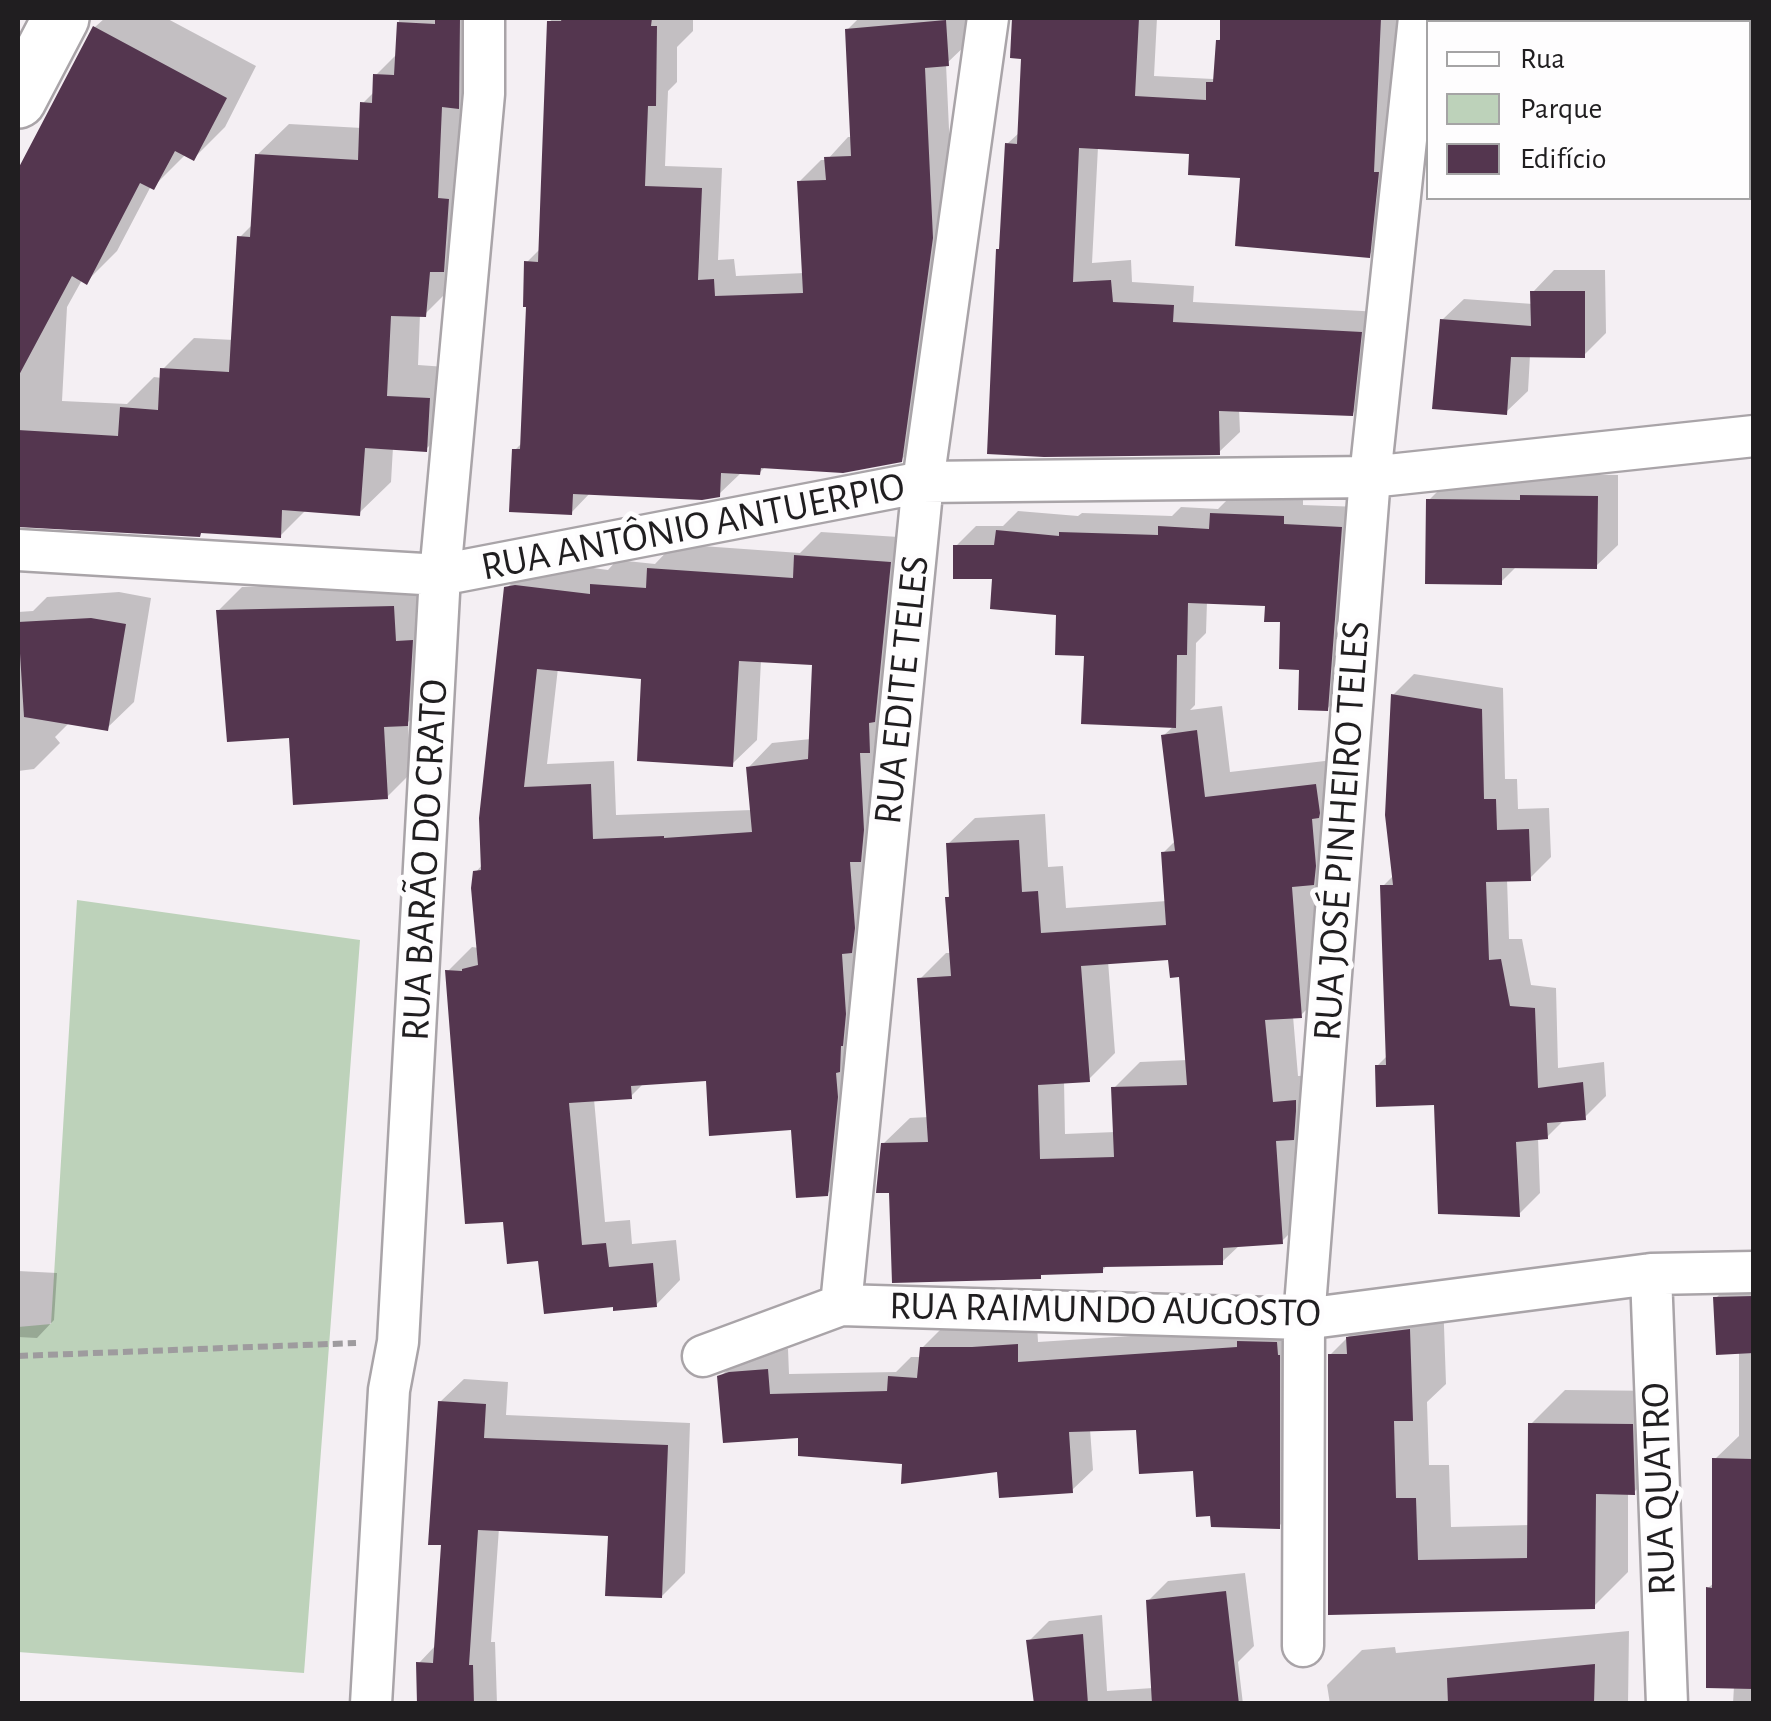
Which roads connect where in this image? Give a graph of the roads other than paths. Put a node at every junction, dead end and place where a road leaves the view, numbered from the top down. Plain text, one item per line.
1 (61, 18) edge
2 (484, 18) edge
3 (988, 18) edge
4 (1419, 18) edge
5 (18, 100) edge
6 (1754, 436) edge
7 (1370, 477) junction
8 (923, 482) junction
9 (18, 550) edge
10 (440, 575) junction
11 (1754, 1272) edge
12 (1652, 1274) junction
13 (841, 1305) junction
14 (1304, 1319) junction
15 (702, 1356) dead end
16 (1303, 1646) dead end
17 (371, 1704) edge
18 (1667, 1704) edge

1 - 5 main road
2 - 10 street, RUA BARÃO DO CRATO
3 - 8 street, RUA EDITE TELES
4 - 7 street, RUA JOSÉ PINHEIRO TELES
6 - 7 street, RUA ANTÔNIO ANTUERPIO
7 - 8 street, RUA ANTÔNIO ANTUERPIO
7 - 14 street, RUA JOSÉ PINHEIRO TELES
8 - 10 street, RUA ANTÔNIO ANTUERPIO
8 - 13 street, RUA EDITE TELES
9 - 10 street, RUA ANTÔNIO ANTUERPIO
10 - 17 street, RUA BARÃO DO CRATO
11 - 12 street, RUA RAIMUNDO AUGOSTO
12 - 14 street, RUA RAIMUNDO AUGOSTO
12 - 18 street, RUA QUATRO
13 - 14 street, RUA RAIMUNDO AUGOSTO
13 - 15 street, RUA RAIMUNDO AUGOSTO
14 - 16 street, RUA JOSÉ PINHEIRO TELES

